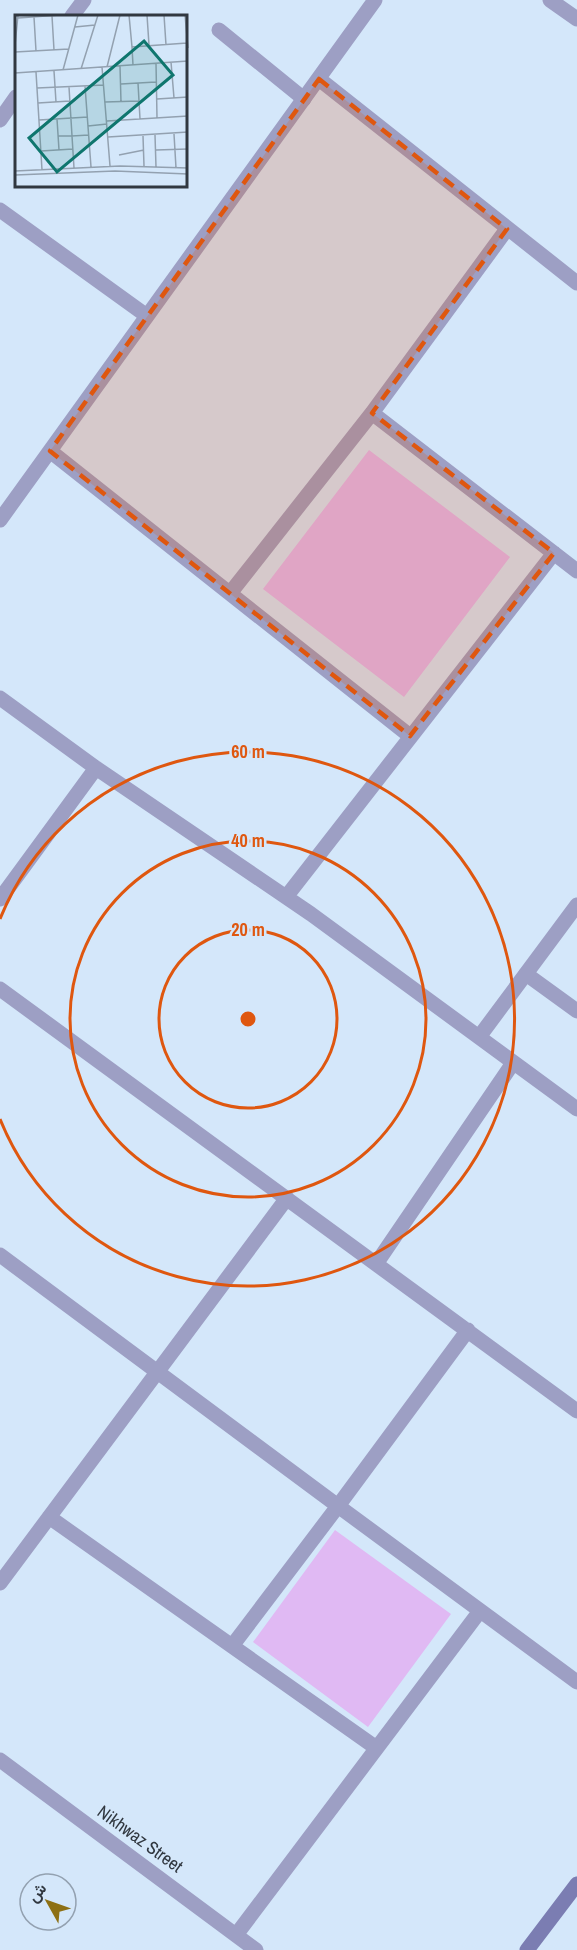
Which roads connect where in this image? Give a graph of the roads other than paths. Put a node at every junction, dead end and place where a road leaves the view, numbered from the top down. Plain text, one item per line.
1 (84, 0) edge
2 (375, 0) edge
3 (550, 0) edge
4 (73, 15) edge
5 (577, 20) edge
6 (219, 30) dead end
7 (319, 79) junction
8 (15, 98) edge
9 (304, 99) junction
10 (0, 120) edge
11 (0, 210) edge
12 (507, 229) junction
13 (577, 283) edge
14 (147, 316) junction
15 (372, 414) junction
16 (50, 451) junction
17 (0, 520) edge
18 (554, 553) junction
19 (577, 570) edge
20 (231, 592) junction
21 (0, 698) edge
22 (410, 736) junction
23 (96, 768) junction
24 (286, 897) junction
25 (0, 899) edge
26 (577, 905) edge
27 (526, 974) junction
28 (0, 989) edge
29 (577, 1011) edge
30 (479, 1038) junction
31 (513, 1063) junction
32 (577, 1109) edge
33 (287, 1198) junction
34 (0, 1256) edge
35 (376, 1264) junction
36 (468, 1330) junction
37 (157, 1372) junction
38 (577, 1411) edge
39 (338, 1506) junction
40 (49, 1517) junction
41 (0, 1582) edge
42 (480, 1611) junction
43 (232, 1646) junction
44 (577, 1682) edge
45 (375, 1747) junction
46 (0, 1760) edge
47 (577, 1884) edge
48 (236, 1935) junction
49 (255, 1950) edge
50 (527, 1950) edge

1 - 4 street
2 - 7 street
3 - 5 street
6 - 9 street
7 - 9 street
7 - 12 street
8 - 10 street
9 - 14 street
11 - 14 street
12 - 13 street
12 - 15 street
14 - 16 street
15 - 18 street
15 - 20 street
16 - 17 street
16 - 20 street
18 - 19 street
18 - 22 street
20 - 22 street
21 - 23 street
22 - 24 street
23 - 24 street
23 - 25 street
24 - 30 street
26 - 27 street
27 - 29 street
27 - 30 street
28 - 33 street
30 - 31 street
31 - 32 street
31 - 35 street
33 - 35 street
33 - 37 street
34 - 37 street
35 - 36 street
36 - 38 street
36 - 39 street
37 - 39 street
37 - 40 street
39 - 42 street
39 - 43 street
40 - 41 street
40 - 43 street
42 - 44 street
42 - 45 street
43 - 45 street
45 - 48 street
46 - 48 street, Nikhwaz Street
47 - 50 street
48 - 49 street, Nikhwaz Street

